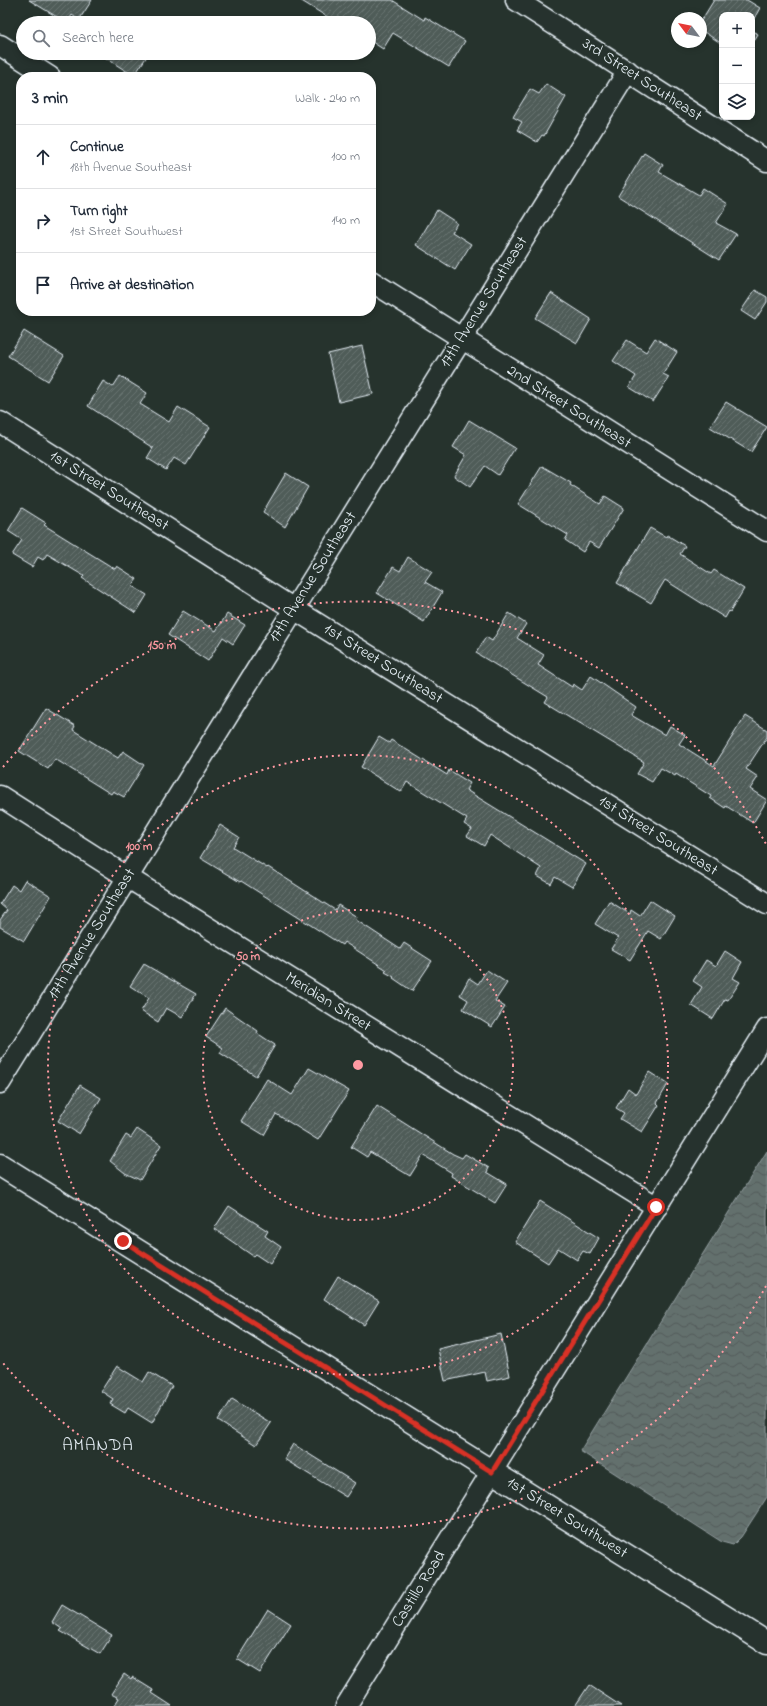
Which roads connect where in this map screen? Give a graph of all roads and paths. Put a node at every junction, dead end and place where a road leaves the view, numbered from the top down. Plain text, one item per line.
1 (516, 0) edge
2 (0, 45) edge
3 (16, 55) edge
4 (23, 60) edge
5 (628, 71) junction
6 (42, 72) edge
7 (767, 161) edge
8 (376, 284) edge
9 (461, 339) junction
10 (0, 422) edge
11 (767, 531) edge
12 (294, 609) junction
13 (0, 796) edge
14 (128, 877) junction
15 (767, 904) edge
16 (767, 1029) edge
17 (0, 1083) edge
18 (0, 1165) edge
19 (656, 1207) junction
20 (492, 1472) junction
21 (767, 1643) edge
22 (346, 1706) edge

1 - 5 street, 3rd Street Southeast
2 - 3 street
4 - 6 street
5 - 7 street, 3rd Street Southeast
5 - 9 street, 17th Avenue Southeast
8 - 9 street, 2nd Street Southeast
9 - 11 street, 2nd Street Southeast
9 - 12 street, 17th Avenue Southeast
10 - 12 street, 1st Street Southeast
12 - 14 street, 17th Avenue Southeast
12 - 15 street, 1st Street Southeast
13 - 14 street, Meridian Street
14 - 17 street, 17th Avenue Southeast
14 - 19 street, Meridian Street
16 - 19 street, Castillo Road
18 - 20 street, 1st Street Southwest
19 - 20 street, Castillo Road
20 - 21 street, 1st Street Southwest
20 - 22 street, Castillo Road

